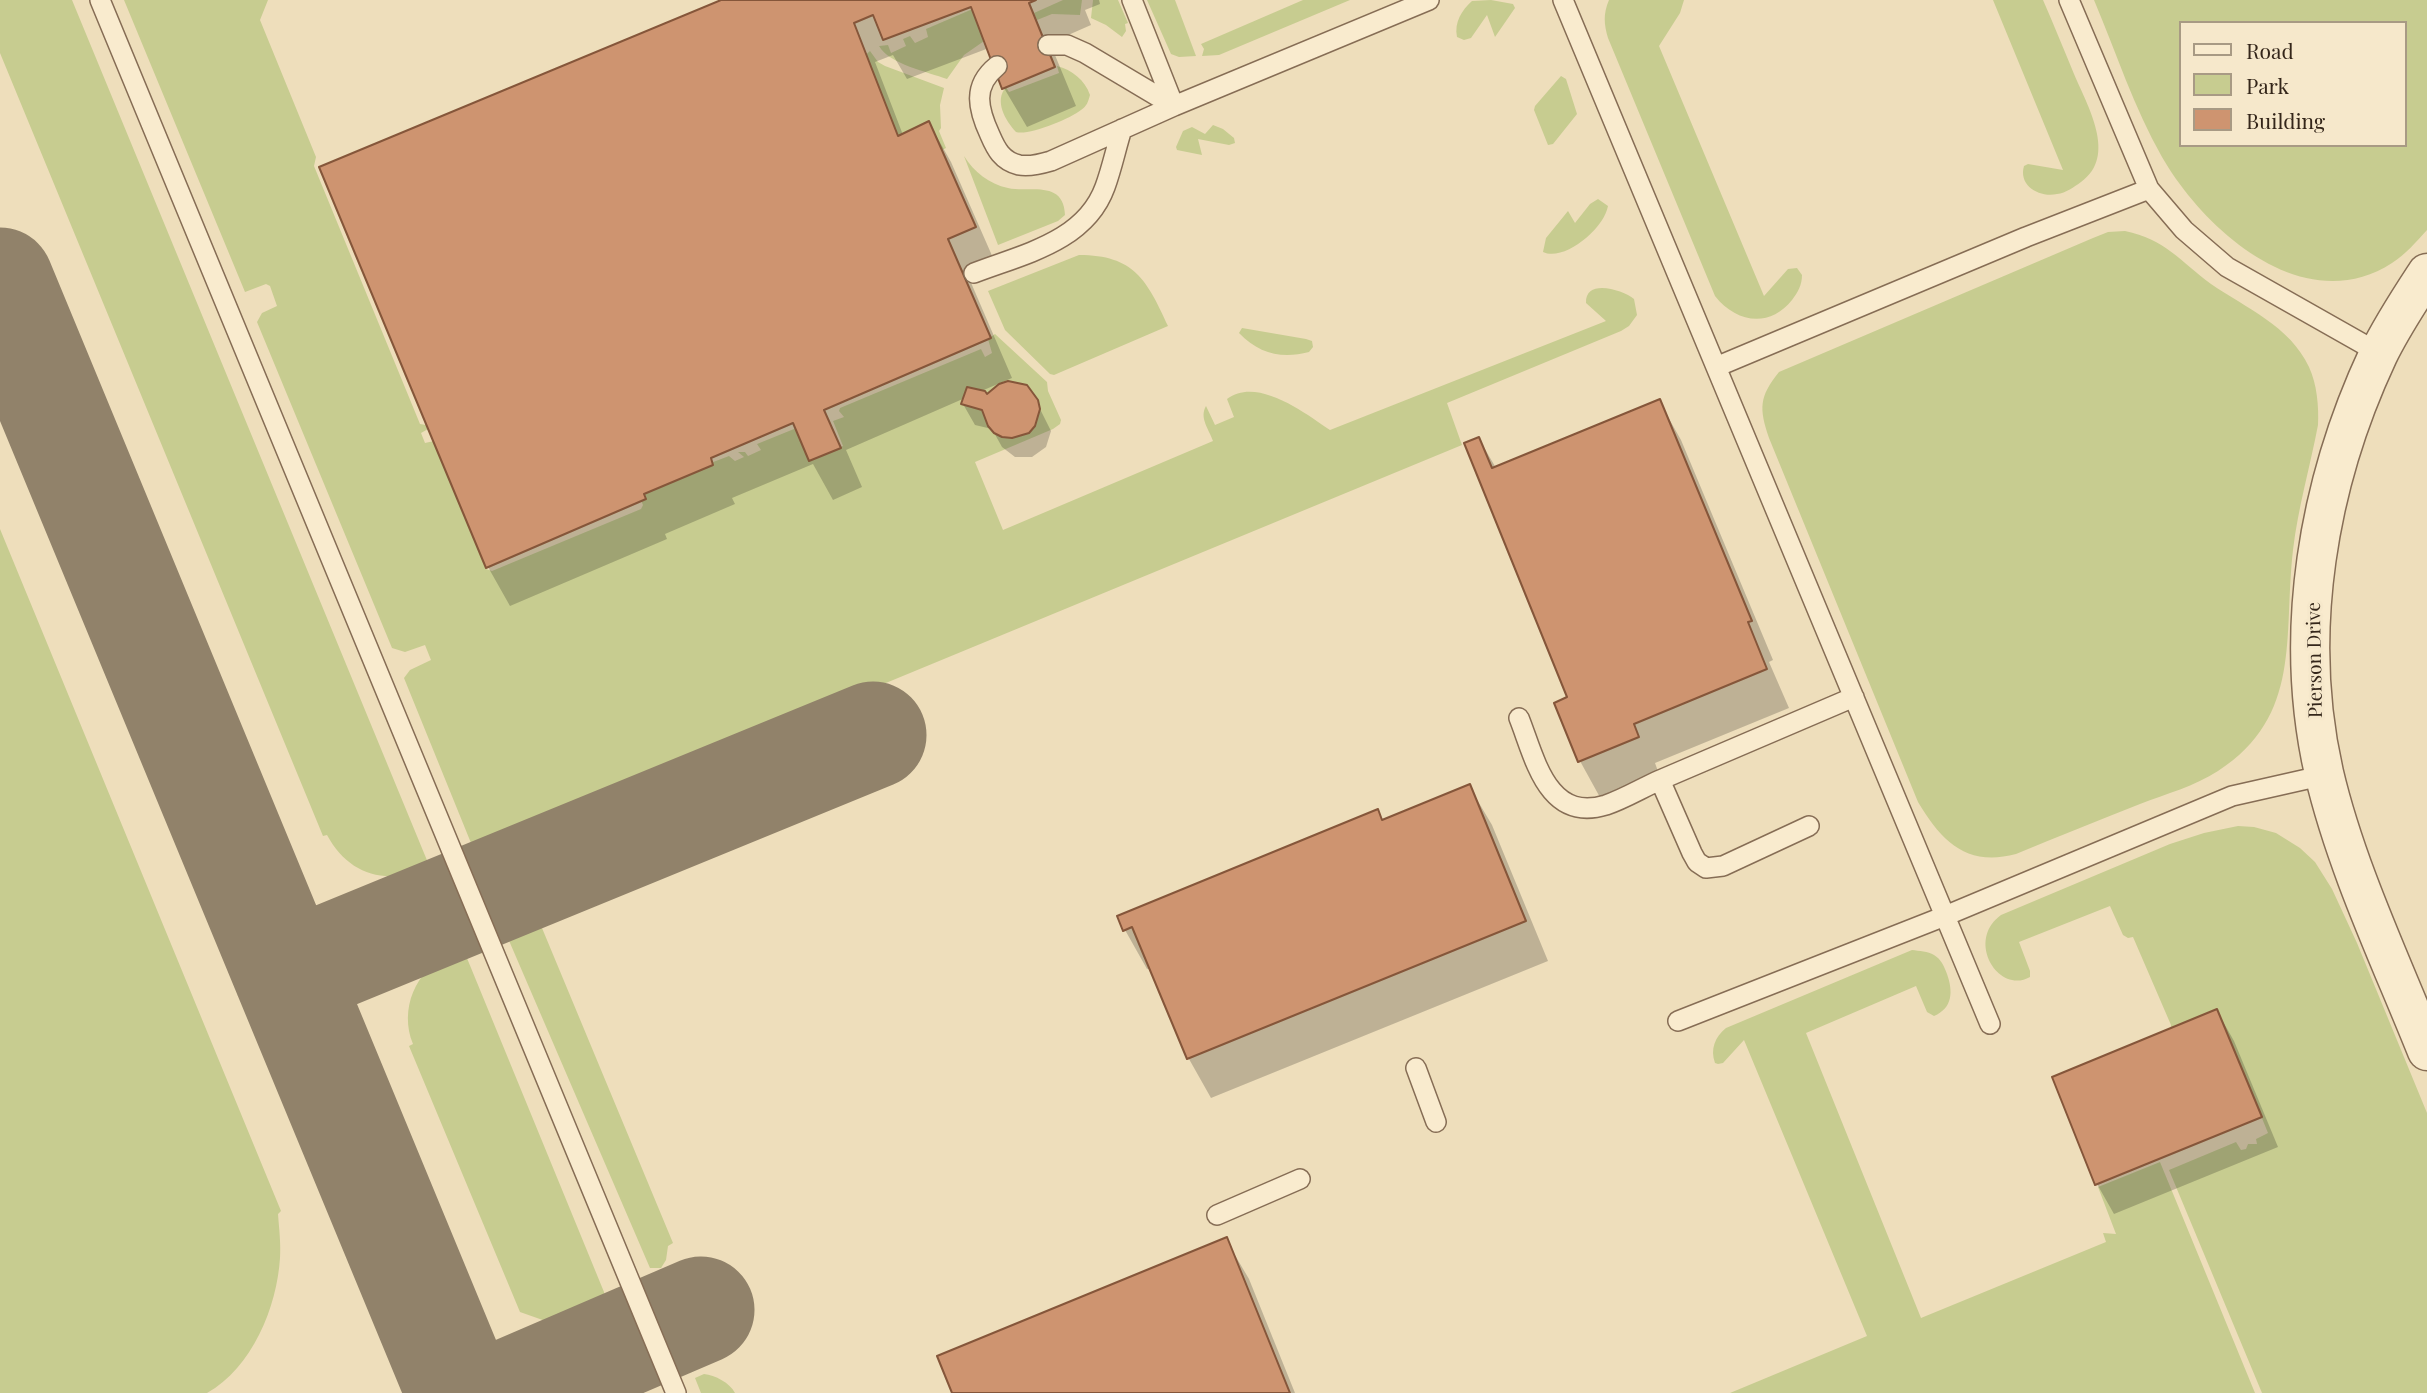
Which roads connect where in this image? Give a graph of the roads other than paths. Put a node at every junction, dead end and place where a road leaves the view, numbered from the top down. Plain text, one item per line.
1 (100, 0) edge
2 (1132, 0) edge
3 (1429, 0) edge
4 (1563, 0) edge
5 (2069, 0) edge
6 (1048, 45) dead end
7 (997, 66) dead end
8 (1174, 106) junction
9 (1122, 129) junction
10 (2149, 190) junction
11 (974, 273) dead end
12 (2427, 273) edge
13 (2379, 353) junction
14 (1716, 367) junction
15 (1854, 697) junction
16 (1519, 718) dead end
17 (2325, 775) junction
18 (1660, 780) junction
19 (1809, 826) dead end
20 (1945, 916) junction
21 (1678, 1021) dead end
22 (1990, 1024) dead end
23 (2427, 1051) edge
24 (1416, 1068) dead end
25 (1436, 1122) dead end
26 (1300, 1179) dead end
27 (1217, 1215) dead end
28 (676, 1393) edge

1 - 28 lane
2 - 8 lane
3 - 8 lane
4 - 14 lane
5 - 10 lane
6 - 8 lane
7 - 9 lane
8 - 9 lane
9 - 11 lane
10 - 13 lane
10 - 14 lane
12 - 13 street, Pierson Drive
13 - 17 street, Pierson Drive
14 - 15 lane
15 - 18 lane
15 - 20 lane
16 - 18 lane
17 - 20 lane
17 - 23 street, Pierson Drive
18 - 19 lane
20 - 21 lane
20 - 22 lane
24 - 25 lane
26 - 27 lane

